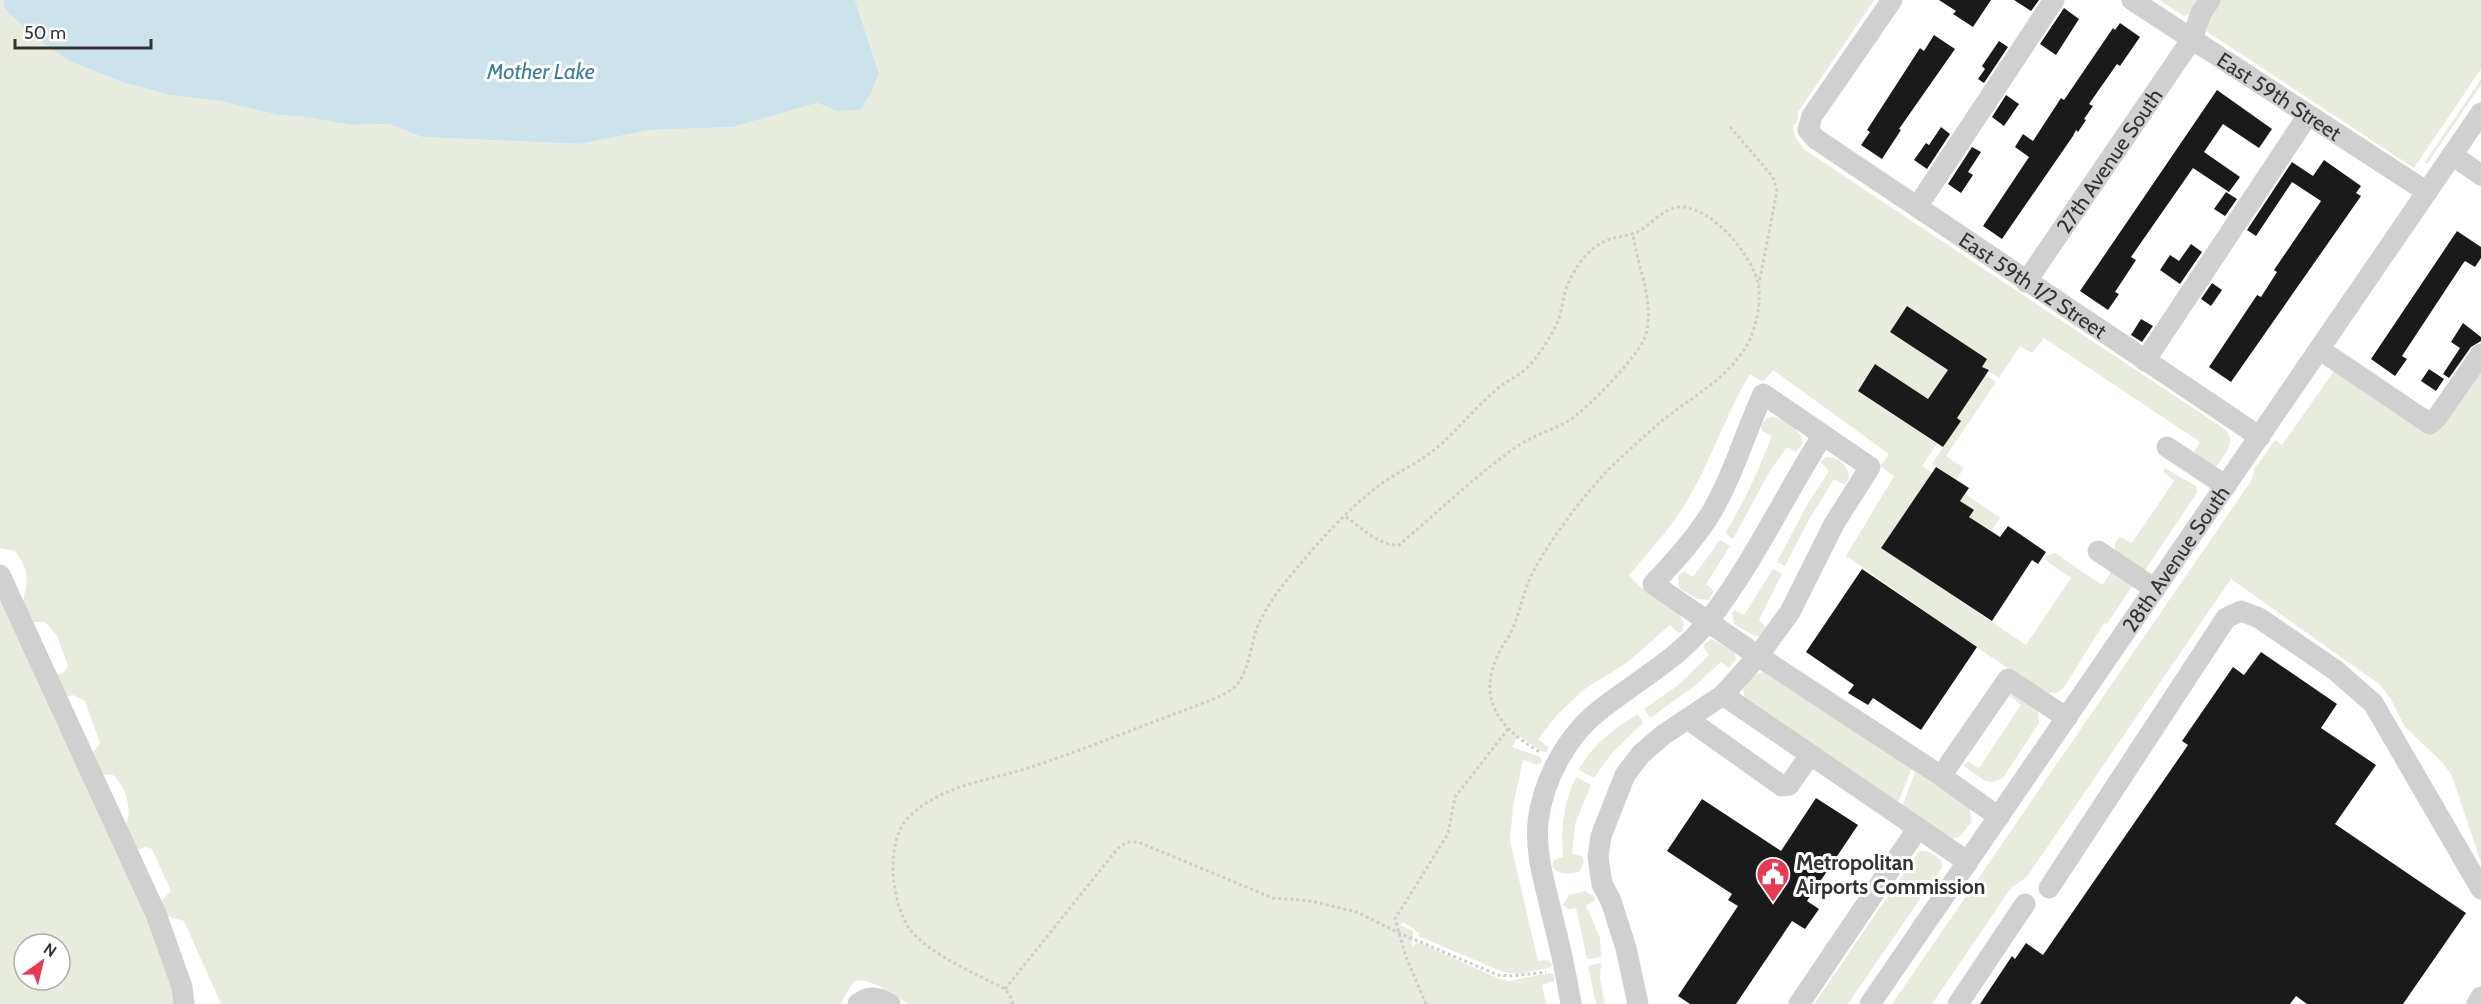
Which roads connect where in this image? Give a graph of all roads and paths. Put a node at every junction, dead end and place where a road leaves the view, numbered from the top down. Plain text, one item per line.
1 (1892, 0) edge
2 (2054, 0) edge
3 (2132, 0) edge
4 (2210, 0) edge
5 (2192, 39) junction
6 (2481, 113) edge
7 (2308, 115) junction
8 (1730, 127) dead end
9 (2451, 155) junction
10 (2481, 175) edge
11 (2427, 192) junction
12 (1917, 207) junction
13 (1633, 234) junction
14 (2026, 282) junction
15 (1759, 286) junction
16 (2319, 349) junction
17 (2481, 354) edge
18 (2145, 361) junction
19 (1823, 435) junction
20 (2260, 437) junction
21 (2167, 447) dead end
22 (2226, 486) junction
23 (1346, 517) junction
24 (2098, 551) dead end
25 (0, 575) edge
26 (2155, 589) junction
27 (1708, 622) junction
28 (1758, 657) junction
29 (1723, 695) junction
30 (2067, 718) junction
31 (1689, 720) junction
32 (1508, 729) junction
33 (1810, 755) junction
34 (1557, 762) junction
35 (1941, 776) junction
36 (1999, 817) junction
37 (1918, 828) junction
38 (1968, 862) junction
39 (2049, 888) dead end
40 (2481, 888) edge
41 (2025, 904) dead end
42 (1399, 933) junction
43 (1565, 968) junction
44 (1005, 989) junction
45 (2481, 997) edge
46 (184, 1004) edge
47 (858, 1004) edge
48 (890, 1004) edge
49 (1013, 1004) edge
50 (1426, 1004) edge
51 (1571, 1004) edge
52 (1638, 1004) edge
53 (1798, 1004) edge
54 (1870, 1004) edge
55 (1958, 1004) edge
56 (2476, 1004) edge

1 - 12 street, East 59th 1/2 Street
2 - 12 street
3 - 5 street, East 59th Street
4 - 5 street, 27th Avenue South
5 - 7 street, East 59th Street
5 - 14 street, 27th Avenue South
6 - 9 street, 28th Avenue South
7 - 11 street, East 59th Street
7 - 18 street
8 - 15 path
9 - 10 street
9 - 11 street, 28th Avenue South
11 - 16 street, 28th Avenue South
12 - 14 street, East 59th 1/2 Street
13 - 15 path
13 - 23 path
13 - 23 path
14 - 18 street, East 59th 1/2 Street
15 - 32 path
16 - 17 street
16 - 20 street, 28th Avenue South
18 - 20 street, East 59th 1/2 Street
19 - 27 street
19 - 27 street
19 - 28 street
20 - 22 street, 28th Avenue South
21 - 22 street
22 - 26 street, 28th Avenue South
23 - 44 path
24 - 26 street
25 - 46 street
26 - 30 street, 28th Avenue South
27 - 28 street
27 - 34 street
28 - 29 street
28 - 35 street
29 - 31 street
29 - 33 street
30 - 35 street
30 - 36 street, 28th Avenue South
31 - 33 street
31 - 52 street
32 - 34 path
32 - 42 path
33 - 37 street
34 - 43 street
35 - 36 street
36 - 38 street, 28th Avenue South
37 - 38 street
37 - 53 street
38 - 54 street, 28th Avenue South
39 - 40 street
41 - 55 street
42 - 43 path
42 - 44 path
42 - 50 path
43 - 51 street
44 - 49 path
45 - 56 street
47 - 48 street

